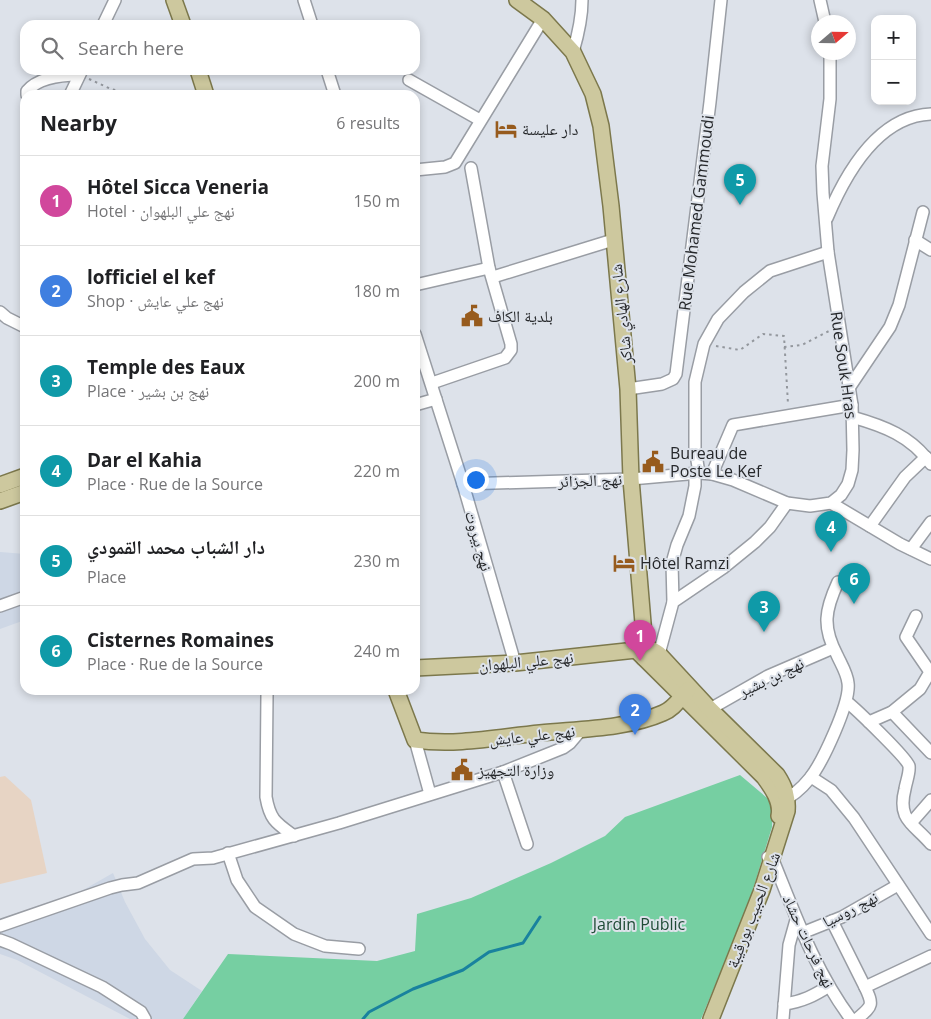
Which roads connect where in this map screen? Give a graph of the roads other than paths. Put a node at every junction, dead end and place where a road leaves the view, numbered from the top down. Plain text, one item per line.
1 (114, 0) edge
2 (174, 0) edge
3 (304, 0) edge
4 (516, 0) edge
5 (582, 0) edge
6 (721, 0) edge
7 (820, 0) edge
8 (823, 15) edge
9 (543, 19) junction
10 (105, 20) edge
11 (180, 20) edge
12 (310, 20) edge
13 (573, 52) junction
14 (830, 60) edge
15 (68, 75) edge
16 (79, 75) edge
17 (200, 75) edge
18 (329, 75) edge
19 (409, 80) dead end
20 (28, 90) edge
21 (72, 90) edge
22 (204, 90) edge
23 (333, 90) edge
24 (931, 114) edge
25 (480, 120) junction
26 (471, 168) dead end
27 (420, 170) edge
28 (923, 212) dead end
29 (826, 220) junction
30 (614, 240) junction
31 (915, 240) junction
32 (931, 250) edge
33 (828, 252) junction
34 (491, 272) junction
35 (420, 284) edge
36 (0, 312) edge
37 (20, 324) edge
38 (420, 348) edge
39 (432, 383) junction
40 (849, 388) junction
41 (628, 389) junction
42 (436, 399) junction
43 (420, 404) edge
44 (852, 411) junction
45 (928, 460) edge
46 (697, 473) junction
47 (712, 474) junction
48 (20, 478) edge
49 (631, 479) junction
50 (0, 484) edge
51 (463, 484) junction
52 (20, 494) edge
53 (0, 501) edge
54 (831, 503) junction
55 (787, 504) junction
56 (931, 522) edge
57 (870, 526) junction
58 (911, 549) junction
59 (931, 559) edge
60 (838, 582) dead end
61 (20, 599) edge
62 (673, 602) junction
63 (0, 606) edge
64 (916, 616) dead end
65 (833, 648) junction
66 (642, 652) junction
67 (659, 654) junction
68 (514, 663) junction
69 (420, 668) edge
70 (925, 691) edge
71 (686, 692) junction
72 (266, 695) dead end
73 (398, 695) edge
74 (847, 702) junction
75 (710, 709) junction
76 (892, 712) junction
77 (869, 722) junction
78 (581, 730) junction
79 (415, 740) junction
80 (931, 753) edge
81 (503, 772) junction
82 (811, 777) junction
83 (430, 794) junction
84 (931, 800) edge
85 (783, 801) junction
86 (911, 823) junction
87 (294, 836) junction
88 (527, 844) dead end
89 (931, 844) edge
90 (228, 853) junction
91 (770, 858) junction
92 (898, 884) junction
93 (796, 920) junction
94 (832, 921) junction
95 (0, 926) edge
96 (802, 933) junction
97 (931, 934) edge
98 (0, 940) edge
99 (360, 948) dead end
100 (931, 956) edge
101 (829, 986) junction
102 (865, 987) junction
103 (784, 1004) junction
104 (146, 1019) edge
105 (705, 1019) edge
106 (711, 1019) edge
107 (783, 1019) edge
108 (851, 1019) edge
109 (857, 1019) edge

1 - 10 street
2 - 11 main road
3 - 12 street
4 - 9 main road, شارع الهادي شاكر
5 - 13 street
6 - 41 street, Rue Mohamed Gammoudi
7 - 8 street
9 - 13 main road, شارع الهادي شاكر
9 - 25 street
13 - 30 main road, شارع الهادي شاكر
14 - 29 street, Rue Souk Hras
15 - 20 street
16 - 21 street
17 - 22 main road
18 - 23 street
19 - 25 street
24 - 29 street
25 - 27 street
26 - 34 street
28 - 31 street
29 - 33 street, Rue Souk Hras
30 - 34 street
30 - 41 main road, شارع الهادي شاكر
31 - 32 street
31 - 40 street
33 - 40 street, Rue Souk Hras
33 - 46 street
34 - 35 street
34 - 39 street
36 - 37 street
38 - 39 street, نهج بيروت
39 - 42 street, نهج بيروت
40 - 44 street, Rue Souk Hras
41 - 49 main road, شارع الهادي شاكر
42 - 43 street
42 - 51 street, نهج بيروت
44 - 45 street
44 - 47 street
44 - 54 street, Rue Souk Hras
45 - 57 street
46 - 47 street, نهج الجزائر
46 - 49 street, نهج الجزائر
46 - 62 street
47 - 55 street, نهج الجزائر
48 - 50 main road
49 - 51 street, نهج الجزائر
49 - 66 main road, شارع الهادي شاكر
51 - 68 street, نهج بيروت
52 - 53 main road
54 - 55 street, نهج الجزائر
54 - 57 street
55 - 62 street
56 - 58 street
57 - 58 street
58 - 59 street
60 - 65 street
61 - 63 street
62 - 67 street
64 - 70 street
65 - 74 street
65 - 75 street, نهج بن بشير
66 - 67 main road
66 - 68 main road, نهج علي البلهوان
66 - 71 main road
67 - 71 main road
68 - 69 main road, نهج علي البلهوان
70 - 76 street
71 - 75 main road
71 - 78 main road, نهج علي عايش
71 - 85 main road
72 - 87 street
73 - 79 main road
74 - 77 street
74 - 82 street
75 - 85 main road
76 - 77 street
76 - 80 street
77 - 86 street
78 - 79 main road, نهج علي عايش
78 - 81 street
79 - 83 street
81 - 83 street
81 - 88 street
82 - 85 street
82 - 92 street
83 - 87 street
84 - 86 street
85 - 91 main road, شارع الحبيب بورقيبة
86 - 89 street
87 - 90 street
90 - 95 street
90 - 99 street
91 - 93 street, نهج فرحات حشاد
91 - 105 main road, شارع الحبيب بورقيبة
91 - 106 main road, شارع الحبيب بورقيبة
92 - 94 street, نهج روسيا
92 - 97 street
93 - 96 street, نهج فرحات حشاد
93 - 103 street
94 - 96 street, نهج روسيا
94 - 102 street
96 - 101 street, نهج فرحات حشاد
98 - 104 street
100 - 102 street
101 - 103 street
101 - 108 street, نهج فرحات حشاد
102 - 109 street
103 - 107 street

